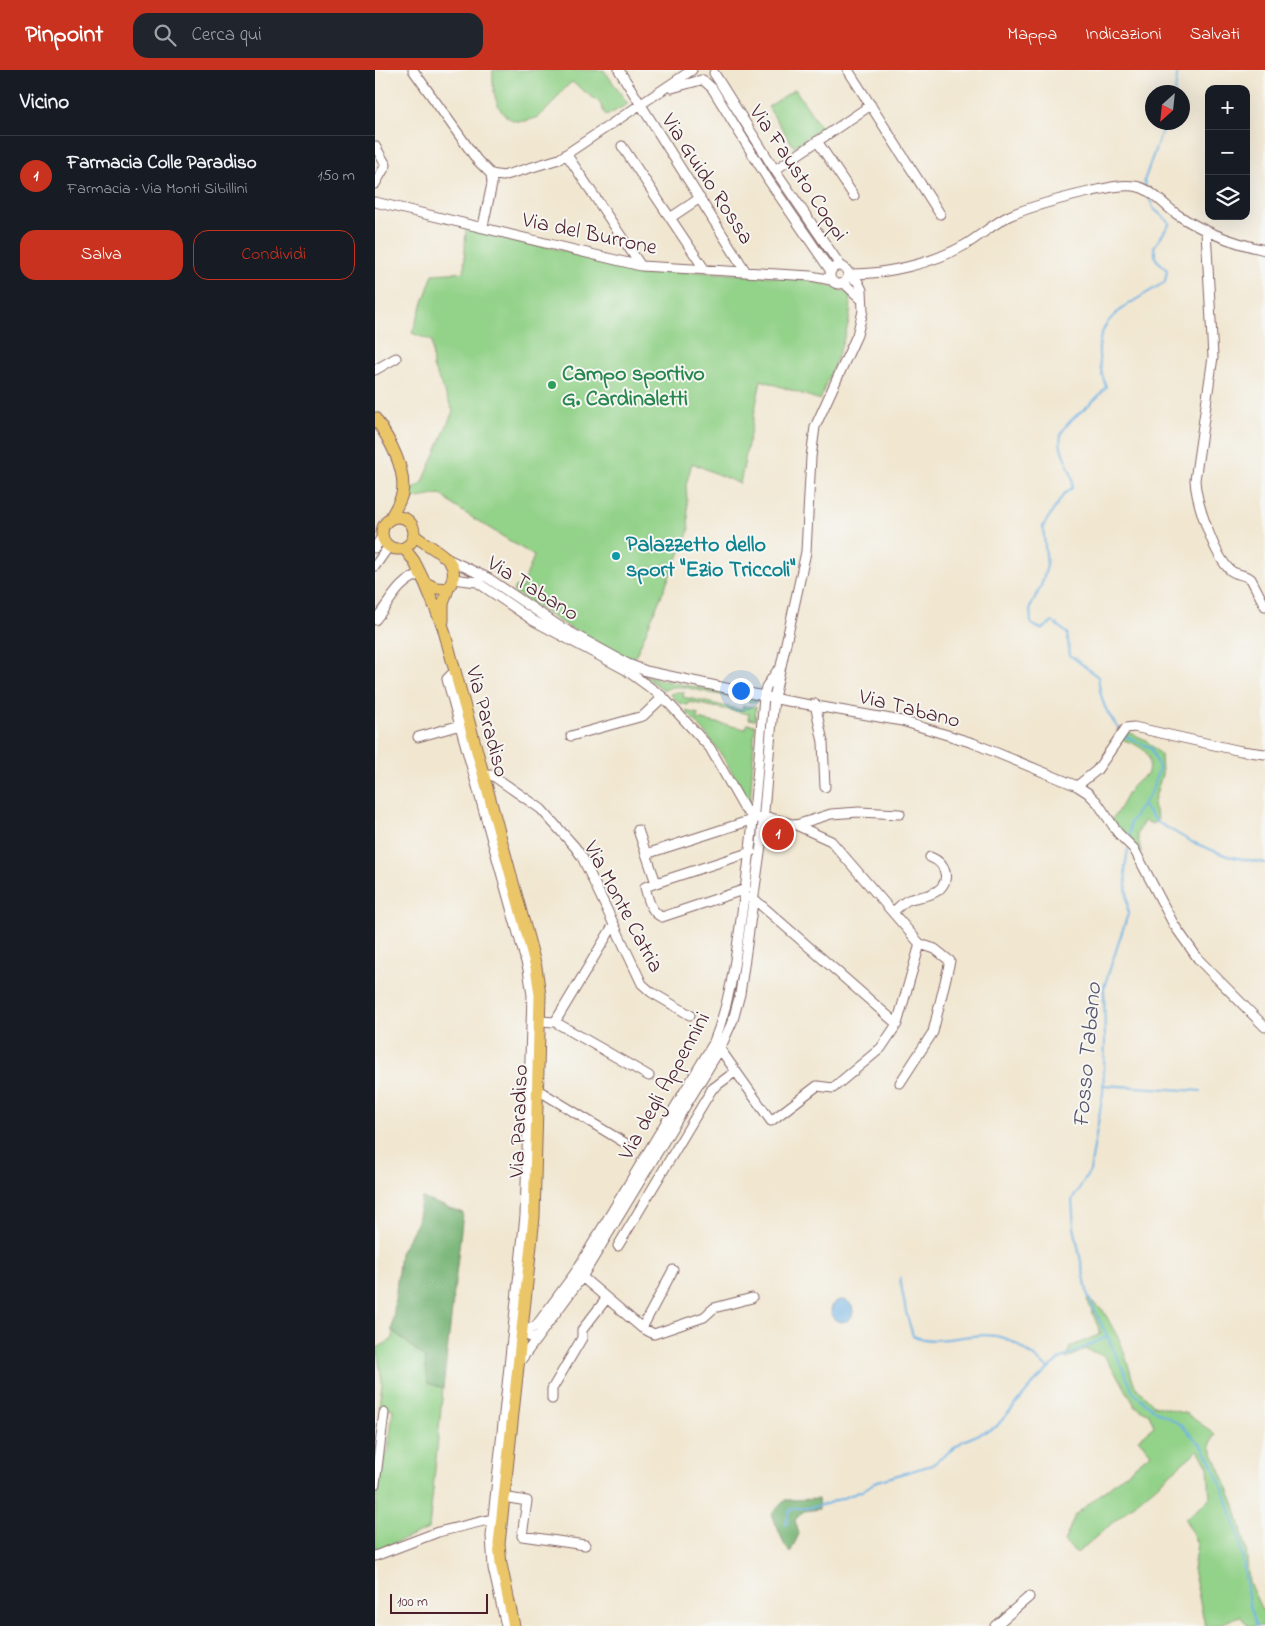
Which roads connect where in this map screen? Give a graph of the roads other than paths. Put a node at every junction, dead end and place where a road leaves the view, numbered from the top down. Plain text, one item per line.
1 (413, 70) edge
2 (619, 70) edge
3 (693, 70) edge
4 (848, 70) edge
5 (714, 71) edge
6 (702, 80) junction
7 (667, 89) junction
8 (871, 105) junction
9 (639, 106) junction
10 (817, 141) junction
11 (375, 146) edge
12 (622, 146) dead end
13 (567, 155) junction
14 (775, 170) junction
15 (491, 174) junction
16 (375, 184) edge
17 (854, 196) dead end
18 (700, 198) junction
19 (375, 202) edge
20 (940, 214) dead end
21 (670, 218) junction
22 (483, 226) junction
23 (1206, 231) junction
24 (1265, 250) edge
25 (840, 265) junction
26 (641, 266) junction
27 (705, 270) junction
28 (746, 272) junction
29 (830, 275) junction
30 (846, 279) junction
31 (396, 358) dead end
32 (375, 370) edge
33 (375, 418) edge
34 (379, 431) edge
35 (375, 517) edge
36 (384, 530) edge
37 (414, 535) junction
38 (375, 548) edge
39 (403, 548) junction
40 (450, 560) junction
41 (375, 566) edge
42 (422, 579) junction
43 (451, 584) junction
44 (1265, 606) edge
45 (375, 620) edge
46 (443, 627) junction
47 (780, 665) junction
48 (764, 696) junction
49 (663, 697) junction
50 (774, 698) junction
51 (815, 704) junction
52 (465, 724) junction
53 (571, 736) dead end
54 (418, 737) dead end
55 (1265, 754) edge
56 (479, 775) junction
57 (1077, 786) junction
58 (825, 787) dead end
59 (900, 814) dead end
60 (764, 816) junction
61 (754, 818) junction
62 (796, 825) junction
63 (638, 830) dead end
64 (751, 852) junction
65 (646, 854) junction
66 (929, 857) dead end
67 (656, 883) junction
68 (745, 893) junction
69 (754, 899) junction
70 (893, 912) junction
71 (613, 924) junction
72 (920, 944) junction
73 (690, 1015) dead end
74 (540, 1021) junction
75 (555, 1022) junction
76 (897, 1024) junction
77 (1265, 1027) edge
78 (717, 1046) junction
79 (736, 1071) junction
80 (649, 1076) dead end
81 (900, 1083) dead end
82 (538, 1090) junction
83 (625, 1143) dead end
84 (529, 1217) junction
85 (618, 1246) dead end
86 (673, 1270) dead end
87 (582, 1277) junction
88 (607, 1298) junction
89 (751, 1298) dead end
90 (524, 1312) junction
91 (542, 1319) junction
92 (642, 1328) junction
93 (522, 1332) junction
94 (539, 1335) junction
95 (518, 1364) junction
96 (552, 1399) dead end
97 (383, 1413) dead end
98 (375, 1484) edge
99 (503, 1497) junction
100 (492, 1519) junction
101 (585, 1545) dead end
102 (375, 1556) edge
103 (1029, 1597) dead end
104 (506, 1626) edge
105 (514, 1626) edge
106 (995, 1626) edge

1 - 15 street
2 - 9 street, Via Guido Rossa
3 - 6 street, Via Fausto Coppi
3 - 7 street
4 - 8 street
5 - 6 street, Via Fausto Coppi
5 - 14 street, Via Fausto Coppi
6 - 7 street
6 - 29 street, Via Fausto Coppi
7 - 9 street
8 - 10 street
8 - 20 street
9 - 13 street
9 - 18 street, Via Guido Rossa
10 - 14 street
10 - 17 street
11 - 16 street
12 - 21 street
13 - 15 street
13 - 26 street
14 - 25 street, Via Fausto Coppi
15 - 22 street
18 - 21 street
18 - 28 street, Via Guido Rossa
19 - 22 street, Via del Burrone
21 - 27 street
22 - 26 street, Via del Burrone
23 - 24 street
23 - 30 street
23 - 44 street
25 - 29 street
25 - 30 street
26 - 27 street, Via del Burrone
27 - 28 street, Via del Burrone
28 - 29 street, Via del Burrone
29 - 30 street
30 - 47 street, Via degli Appennini
31 - 32 street
33 - 34 main road
34 - 36 main road
35 - 36 main road
36 - 37 main road
36 - 38 street
36 - 39 main road
36 - 41 street
37 - 39 main road
37 - 40 main road
39 - 42 main road
40 - 43 main road
40 - 48 street, Via Tabano
42 - 43 main road
42 - 45 street
42 - 46 main road
43 - 46 main road
43 - 49 street, Via Tabano
46 - 52 main road, Via Paradiso
47 - 48 street
47 - 50 street, Via degli Appennini
48 - 50 street, Via Tabano
48 - 61 street, Via degli Appennini
49 - 53 street
49 - 61 street, Via Tabano
50 - 51 street, Via Tabano
50 - 60 street, Via degli Appennini
51 - 57 street, Via Tabano
51 - 58 street
52 - 54 street
52 - 56 main road, Via Paradiso
55 - 57 street
56 - 71 street, Via Monte Catria
56 - 74 main road, Via Paradiso
56 - 84 street
57 - 77 street, Via Tabano
59 - 62 street
60 - 61 street
60 - 62 street
60 - 69 street, Via degli Appennini
61 - 64 street, Via degli Appennini
61 - 65 street
62 - 70 street
63 - 65 street
64 - 67 street
64 - 68 street, Via degli Appennini
65 - 67 street
66 - 70 street
67 - 68 street
68 - 69 street
68 - 78 street, Via degli Appennini
69 - 76 street
69 - 78 street, Via degli Appennini
70 - 72 street
71 - 73 street, Via Monte Catria
71 - 75 street
72 - 76 street
72 - 81 street
74 - 75 street
74 - 82 main road, Via Paradiso
75 - 80 street
76 - 79 street
78 - 79 street
78 - 87 street, Via degli Appennini
78 - 91 street, Via degli Appennini
79 - 85 street
82 - 83 street
82 - 84 main road, Via Paradiso
84 - 90 main road, Via Paradiso
84 - 100 street
86 - 92 street
87 - 88 street
87 - 94 street, Via degli Appennini
88 - 92 street
88 - 96 street
89 - 92 street
90 - 91 street
90 - 93 main road, Via Paradiso
91 - 93 street, Via degli Appennini
93 - 94 street
93 - 95 main road, Via Paradiso
94 - 95 street, Via degli Appennini
95 - 99 main road, Via Paradiso
97 - 98 street
99 - 101 street
99 - 105 main road, Via Paradiso
100 - 102 street
100 - 104 street
103 - 106 street

